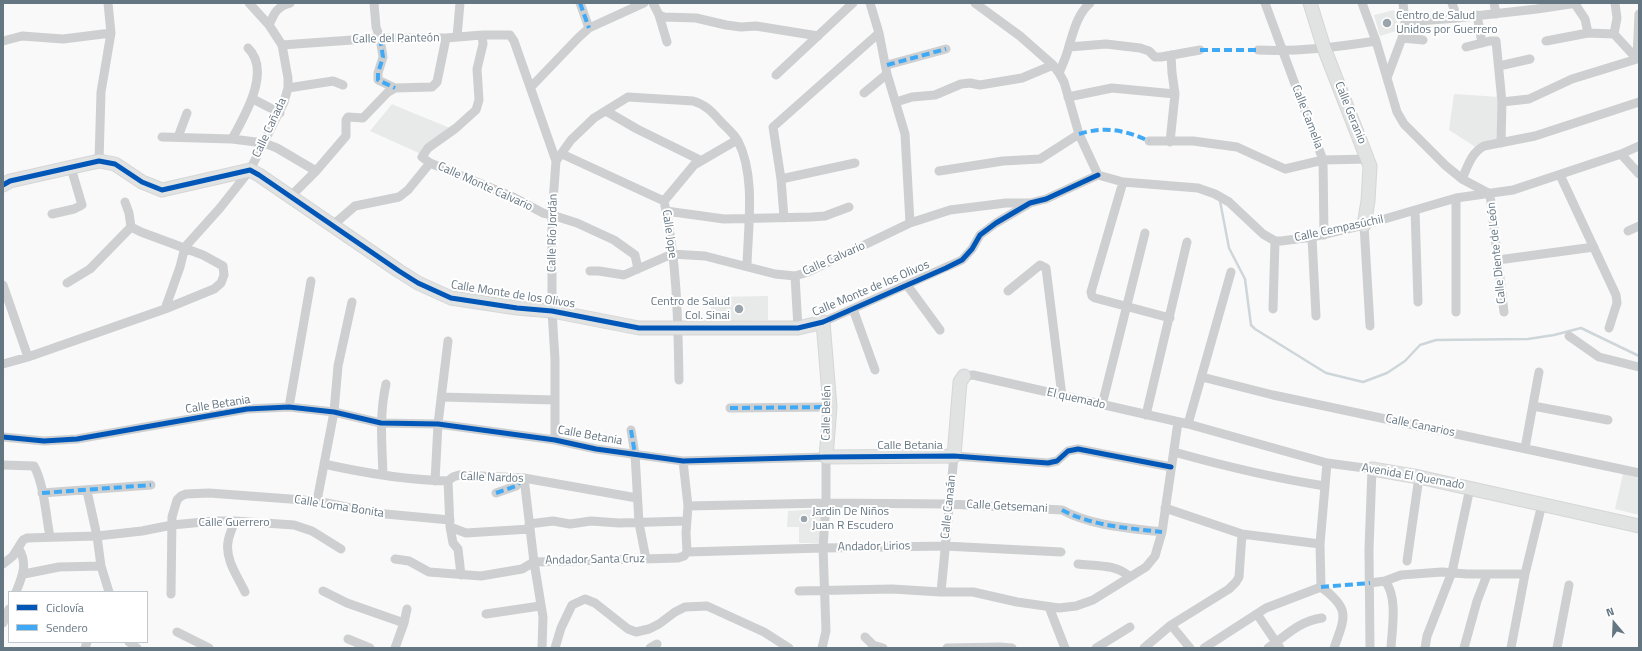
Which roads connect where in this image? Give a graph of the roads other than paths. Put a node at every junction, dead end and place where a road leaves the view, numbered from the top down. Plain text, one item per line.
1 (108, 3) edge
2 (248, 3) edge
3 (290, 3) edge
4 (374, 3) edge
5 (460, 3) edge
6 (580, 3) edge
7 (644, 3) edge
8 (653, 3) edge
9 (853, 3) edge
10 (870, 3) edge
11 (975, 3) edge
12 (1090, 3) edge
13 (1265, 3) edge
14 (1310, 3) edge
15 (1362, 3) edge
16 (1403, 3) edge
17 (1452, 3) edge
18 (1494, 3) edge
19 (1615, 3) edge
20 (1576, 4) edge
21 (1537, 6) edge
22 (1496, 14) junction
23 (1639, 14) edge
24 (659, 15) junction
25 (1477, 15) junction
26 (1457, 18) junction
27 (1405, 22) junction
28 (269, 25) junction
29 (589, 28) junction
30 (111, 33) junction
31 (880, 33) junction
32 (1588, 33) junction
33 (1614, 34) junction
34 (482, 35) junction
35 (510, 35) joint
36 (818, 36) junction
37 (458, 37) junction
38 (380, 38) junction
39 (446, 38) junction
40 (1402, 38) junction
41 (1423, 40) dead end
42 (3, 41) edge
43 (1376, 41) junction
44 (1546, 41) dead end
45 (667, 42) dead end
46 (1482, 43) junction
47 (282, 45) junction
48 (1069, 47) junction
49 (1466, 47) dead end
50 (248, 48) dead end
51 (1324, 48) junction
52 (946, 49) dead end
53 (1200, 50) dead end
54 (1258, 50) dead end
55 (1282, 52) junction
56 (1171, 55) junction
57 (1530, 59) dead end
58 (1637, 59) junction
59 (1053, 65) junction
60 (1499, 66) junction
61 (887, 70) junction
62 (1059, 73) junction
63 (776, 75) dead end
64 (1387, 78) junction
65 (343, 86) dead end
66 (531, 87) junction
67 (288, 88) junction
68 (395, 88) junction
69 (864, 93) dead end
70 (1175, 94) junction
71 (1068, 97) junction
72 (253, 100) junction
73 (896, 102) junction
74 (1502, 102) junction
75 (1639, 102) edge
76 (606, 111) junction
77 (187, 113) dead end
78 (280, 113) junction
79 (1079, 134) junction
80 (162, 137) dead end
81 (178, 137) junction
82 (232, 139) junction
83 (737, 140) junction
84 (1150, 141) dead end
85 (1170, 142) junction
86 (264, 143) junction
87 (1501, 144) junction
88 (1639, 146) edge
89 (1621, 154) junction
90 (559, 158) junction
91 (1368, 159) junction
92 (700, 160) junction
93 (1323, 160) junction
94 (99, 161) junction
95 (430, 163) junction
96 (855, 163) dead end
97 (71, 168) junction
98 (250, 170) junction
99 (316, 171) junction
100 (939, 171) dead end
101 (1639, 174) edge
102 (1098, 175) junction
103 (1560, 175) junction
104 (781, 179) junction
105 (1462, 179) junction
106 (1123, 182) junction
107 (3, 185) edge
108 (1490, 194) junction
109 (291, 196) junction
110 (1456, 198) junction
111 (664, 201) junction
112 (125, 202) dead end
113 (1030, 203) junction
114 (849, 207) dead end
115 (1415, 210) junction
116 (666, 212) junction
117 (52, 214) dead end
118 (552, 215) junction
119 (748, 218) junction
120 (784, 218) junction
121 (910, 223) junction
122 (333, 225) junction
123 (1364, 225) junction
124 (1639, 226) edge
125 (131, 227) junction
126 (1628, 230) dead end
127 (1145, 233) dead end
128 (1324, 234) junction
129 (1312, 237) junction
130 (1276, 240) junction
131 (1187, 242) dead end
132 (1594, 246) junction
133 (185, 247) junction
134 (672, 254) junction
135 (1498, 260) junction
136 (747, 265) junction
137 (638, 269) junction
138 (590, 271) dead end
139 (1231, 272) dead end
140 (795, 276) junction
141 (311, 281) dead end
142 (67, 283) dead end
143 (3, 284) edge
144 (907, 285) junction
145 (1008, 291) dead end
146 (352, 302) dead end
147 (1418, 302) dead end
148 (1127, 307) junction
149 (165, 309) junction
150 (853, 309) junction
151 (1273, 309) dead end
152 (552, 311) junction
153 (1456, 312) dead end
154 (1504, 312) dead end
155 (1316, 316) dead end
156 (1170, 318) junction
157 (823, 322) junction
158 (1370, 326) dead end
159 (678, 327) junction
160 (798, 328) junction
161 (1609, 328) dead end
162 (940, 330) dead end
163 (1569, 336) dead end
164 (448, 341) dead end
165 (28, 357) junction
166 (3, 364) edge
167 (1639, 367) edge
168 (875, 370) dead end
169 (1539, 372) dead end
170 (964, 376) joint
171 (1202, 377) junction
172 (679, 380) dead end
173 (386, 384) dead end
174 (1062, 396) junction
175 (440, 397) junction
176 (555, 400) junction
177 (1102, 405) junction
178 (1533, 406) junction
179 (289, 407) junction
180 (830, 407) junction
181 (730, 408) dead end
182 (334, 412) junction
183 (1146, 415) junction
184 (1608, 420) dead end
185 (381, 422) junction
186 (1178, 422) junction
187 (438, 424) junction
188 (1188, 424) junction
189 (631, 430) dead end
190 (3, 437) edge
191 (555, 440) junction
192 (1525, 448) junction
193 (1174, 452) junction
194 (634, 454) junction
195 (954, 456) junction
196 (826, 457) junction
197 (683, 461) junction
198 (1327, 463) junction
199 (324, 464) junction
200 (3, 465) edge
201 (1171, 467) junction
202 (1372, 470) junction
203 (1639, 473) edge
204 (383, 475) junction
205 (1419, 477) junction
206 (524, 478) junction
207 (435, 481) junction
208 (448, 482) junction
209 (150, 485) dead end
210 (1325, 486) junction
211 (1470, 488) junction
212 (87, 491) junction
213 (42, 493) junction
214 (496, 493) dead end
215 (637, 498) junction
216 (317, 501) junction
217 (826, 503) junction
218 (949, 504) junction
219 (1542, 504) junction
220 (688, 506) junction
221 (1165, 508) junction
222 (235, 521) junction
223 (686, 521) junction
224 (639, 523) junction
225 (450, 524) junction
226 (172, 525) junction
227 (529, 526) junction
228 (1639, 526) edge
229 (1162, 532) junction
230 (1242, 534) junction
231 (97, 536) junction
232 (50, 537) junction
233 (1320, 544) junction
234 (945, 546) junction
235 (823, 548) junction
236 (18, 549) junction
237 (341, 549) dead end
238 (1061, 552) dead end
239 (686, 554) junction
240 (395, 559) dead end
241 (646, 559) junction
242 (1407, 561) dead end
243 (534, 562) junction
244 (3, 564) edge
245 (1078, 564) dead end
246 (101, 566) junction
247 (1452, 572) junction
248 (24, 574) junction
249 (1526, 574) junction
250 (461, 575) junction
251 (1488, 575) junction
252 (1130, 577) junction
253 (1385, 582) junction
254 (1370, 583) junction
255 (1569, 585) dead end
256 (1321, 587) junction
257 (16, 591) edge
258 (109, 591) edge
259 (322, 591) dead end
260 (799, 591) dead end
261 (825, 591) junction
262 (245, 592) dead end
263 (941, 592) junction
264 (171, 594) dead end
265 (540, 606) junction
266 (1049, 607) junction
267 (407, 609) dead end
268 (8, 611) edge
269 (486, 614) dead end
270 (1257, 614) junction
271 (1322, 618) dead end
272 (3, 623) edge
273 (404, 623) junction
274 (1171, 625) junction
275 (1130, 627) dead end
276 (177, 632) dead end
277 (865, 637) dead end
278 (348, 639) dead end
279 (1278, 645) edge
280 (209, 648) edge
281 (370, 648) edge
282 (395, 648) edge
283 (542, 648) edge
284 (555, 648) edge
285 (789, 648) edge
286 (822, 648) edge
287 (883, 648) edge
288 (947, 648) edge
289 (1012, 648) edge
290 (1065, 648) edge
291 (1096, 648) edge
292 (1144, 648) edge
293 (1190, 648) edge
294 (1204, 648) edge
295 (1268, 648) edge
296 (1334, 648) edge
297 (1370, 648) edge
298 (1391, 648) edge
299 (1425, 648) edge
300 (1464, 648) edge
301 (1511, 648) edge
302 (1557, 648) edge

1 - 30 street
2 - 28 street, Calle Cañada
3 - 28 street
4 - 38 street
5 - 37 street
6 - 29 street
7 - 29 street
8 - 24 street
9 - 36 street
10 - 31 street
11 - 59 street
12 - 48 street
13 - 55 street, Calle Camelia
14 - 51 street, Calle Geranio
15 - 43 street, Calle Diente de León
16 - 27 street
17 - 26 street
18 - 22 street
19 - 33 street
20 - 21 street
20 - 32 street
21 - 22 street
22 - 25 street
23 - 58 street
24 - 36 street
24 - 45 street
25 - 26 street
25 - 46 street
26 - 27 street
27 - 40 street
28 - 47 street, Calle Cañada
29 - 66 street
30 - 42 street
30 - 94 street
31 - 61 street
31 - 104 street
32 - 33 street
32 - 44 street
33 - 58 street
34 - 35 street, Calle del Panteón
34 - 37 street, Calle del Panteón
34 - 95 street
35 - 66 street, Calle Río Jordán
36 - 63 street
37 - 39 street, Calle del Panteón
38 - 39 street, Calle del Panteón
38 - 47 street, Calle del Panteón
38 - 68 street
39 - 68 street
40 - 41 street
40 - 64 street
43 - 51 street
43 - 64 street, Calle Diente de León
46 - 49 street
46 - 60 street
47 - 67 street, Calle Cañada
48 - 56 street
48 - 62 street
50 - 72 street
51 - 55 street
51 - 91 street, Calle Geranio
52 - 61 street
53 - 56 street
54 - 55 street
55 - 93 street, Calle Camelia
56 - 70 street
57 - 60 street
58 - 74 street
59 - 62 street
59 - 73 street
60 - 74 street
61 - 69 street
61 - 73 street
62 - 71 street
64 - 105 street, Calle Diente de León
65 - 67 street
66 - 90 street, Calle Río Jordán
67 - 78 street, Calle Cañada
68 - 99 street
70 - 71 street
70 - 85 street
71 - 79 street
72 - 78 street
72 - 82 street
73 - 121 street
74 - 87 street
75 - 87 street
76 - 83 street
76 - 90 street
76 - 92 street
77 - 81 street
78 - 86 street, Calle Cañada
79 - 100 street
79 - 102 street
80 - 81 street
81 - 82 street
82 - 86 street
83 - 92 street
83 - 119 street
84 - 85 street
85 - 93 street
86 - 98 street, Calle Cañada
86 - 99 street
87 - 105 street
88 - 89 street, Calle Cempasúchil
89 - 101 street
89 - 103 street, Calle Cempasúchil
90 - 111 street, Calle Jope
90 - 118 street, Calle Río Jordán
91 - 93 street
91 - 123 street, Calle Geranio
92 - 111 street
93 - 128 street, Calle Camelia
94 - 97 street
94 - 98 street
95 - 118 street, Calle Monte Calvario
95 - 122 street
96 - 104 street
97 - 107 street
97 - 117 street
98 - 109 street, Calle Monte de los Olivos
98 - 133 street, Calle Cañada
99 - 109 street
102 - 106 street
102 - 113 street, Calle Monte de los Olivos
103 - 108 street, Calle Cempasúchil
103 - 132 street
104 - 120 street
105 - 108 street, Calle Diente de León
106 - 130 street
106 - 148 street
108 - 110 street, Calle Cempasúchil
108 - 135 street, Calle Diente de León
109 - 122 street, Calle Monte de los Olivos
110 - 115 street, Calle Cempasúchil
110 - 153 street
111 - 116 street, Calle Jope
112 - 125 street
113 - 121 street, Calle Calvario
113 - 144 street, Calle Monte de los Olivos
114 - 120 street
115 - 123 street, Calle Cempasúchil
115 - 147 street
116 - 119 street
116 - 134 street, Calle Jope
118 - 137 street, Calle Monte Calvario
118 - 152 street, Calle Río Jordán
119 - 120 street
119 - 136 street
121 - 140 street, Calle Calvario
122 - 152 street, Calle Monte de los Olivos
123 - 128 street, Calle Cempasúchil
123 - 158 street
124 - 126 street
125 - 133 street
125 - 142 street
127 - 148 street
128 - 129 street, Calle Cempasúchil
129 - 130 street, Calle Cempasúchil
129 - 155 street
130 - 151 street
131 - 156 street
132 - 135 street
132 - 161 street
133 - 149 street, Calle Cañada
133 - 149 street
134 - 136 street, Calle Calvario
134 - 137 street, Calle Calvario
134 - 159 street, Calle Jope
135 - 154 street, Calle Diente de León
136 - 140 street, Calle Calvario
137 - 138 street, Calle Calvario
139 - 171 street
140 - 160 street
141 - 179 street
143 - 165 street
144 - 150 street, Calle Monte de los Olivos
144 - 162 street
145 - 174 street
146 - 182 street
148 - 156 street
148 - 177 street
149 - 165 street
150 - 157 street, Calle Monte de los Olivos
150 - 168 street
152 - 159 street, Calle Monte de los Olivos
152 - 176 street, Calle Río Jordán
156 - 183 street
157 - 160 street, Calle Monte de los Olivos
157 - 180 street, Calle Belén
159 - 160 street, Calle Monte de los Olivos
159 - 172 street, Calle Jope
163 - 167 street
164 - 175 street
165 - 166 street
169 - 178 street
170 - 174 street, El quemado
170 - 195 street, Calle Canaán
171 - 188 street
171 - 192 street, Calle Canarios
173 - 185 street
174 - 177 street, El quemado
175 - 176 street
175 - 187 street
176 - 191 street, Calle Río Jordán
177 - 183 street, El quemado
178 - 184 street
178 - 192 street
179 - 182 street, Calle Betania
179 - 190 street, Calle Betania
180 - 181 street
180 - 196 street, Calle Belén
182 - 185 street, Calle Betania
182 - 199 street
183 - 186 street, El quemado
185 - 187 street, Calle Betania
185 - 204 street
186 - 188 street, El quemado
186 - 193 street
187 - 191 street, Calle Betania
187 - 207 street
188 - 198 street, Avenida El Quemado
189 - 194 street
191 - 194 street, Calle Betania
192 - 203 street, Calle Canarios
193 - 201 street
193 - 210 street
194 - 197 street, Calle Betania
194 - 215 street
195 - 196 street, Calle Betania
195 - 201 street, Calle Betania
195 - 218 street, Calle Canaán
196 - 197 street, Calle Betania
196 - 217 street, Calle Belén
197 - 220 street
198 - 202 street, Avenida El Quemado
198 - 210 street
199 - 204 street, Calle Nardos
199 - 216 street
200 - 213 street
201 - 221 street
202 - 205 street, Avenida El Quemado
202 - 254 street
204 - 207 street, Calle Nardos
205 - 211 street, Avenida El Quemado
205 - 242 street
206 - 208 street, Calle Nardos
206 - 214 street
206 - 215 street, Calle Nardos
206 - 227 street
207 - 208 street, Calle Nardos
208 - 225 street
209 - 212 street
210 - 233 street
211 - 219 street, Avenida El Quemado
211 - 247 street
212 - 213 street
212 - 231 street
213 - 232 street
215 - 224 street
216 - 225 street, Calle Loma Bonita
216 - 226 street, Calle Loma Bonita
217 - 218 street, Calle Getsemani
217 - 220 street, Calle Getsemani
217 - 235 street, Calle Belén
218 - 229 street, Calle Getsemani
218 - 234 street, Calle Canaán
219 - 228 street, Avenida El Quemado
219 - 249 street
220 - 223 street
221 - 229 street
221 - 230 street
222 - 226 street, Calle Guerrero
222 - 237 street, Calle Guerrero
222 - 262 street
223 - 224 street, Calle Loma Bonita
223 - 239 street
224 - 227 street, Calle Loma Bonita
224 - 241 street
225 - 227 street, Calle Loma Bonita
225 - 250 street
226 - 231 street, Calle Guerrero
226 - 264 street
227 - 243 street
229 - 252 street
230 - 233 street
230 - 274 street
231 - 232 street, Calle Guerrero
231 - 246 street
232 - 236 street, Calle Guerrero
233 - 256 street
234 - 235 street, Andador Lirios
234 - 238 street, Andador Lirios
234 - 263 street, Calle Canaán
235 - 239 street, Andador Lirios
235 - 261 street, Calle Belén
236 - 244 street
236 - 248 street
239 - 241 street, Andador Santa Cruz
240 - 250 street, Andador Santa Cruz
241 - 243 street, Andador Santa Cruz
243 - 250 street, Andador Santa Cruz
243 - 265 street
245 - 252 street
246 - 248 street
246 - 258 street
247 - 251 street
247 - 253 street
247 - 299 street
248 - 257 street
249 - 251 street
249 - 301 street
251 - 300 street
252 - 266 street
253 - 254 street
253 - 298 street
254 - 297 street
255 - 302 street
256 - 270 street
256 - 296 street
259 - 273 street
260 - 261 street
261 - 263 street
261 - 286 street, Calle Belén
263 - 266 street
265 - 269 street
265 - 283 street
266 - 290 street
267 - 273 street
268 - 272 street
270 - 279 street
270 - 294 street
271 - 279 street
273 - 282 street
274 - 292 street
274 - 293 street
275 - 291 street
276 - 280 street
277 - 287 street
278 - 281 street
279 - 295 street
284 - 285 street
288 - 289 street

